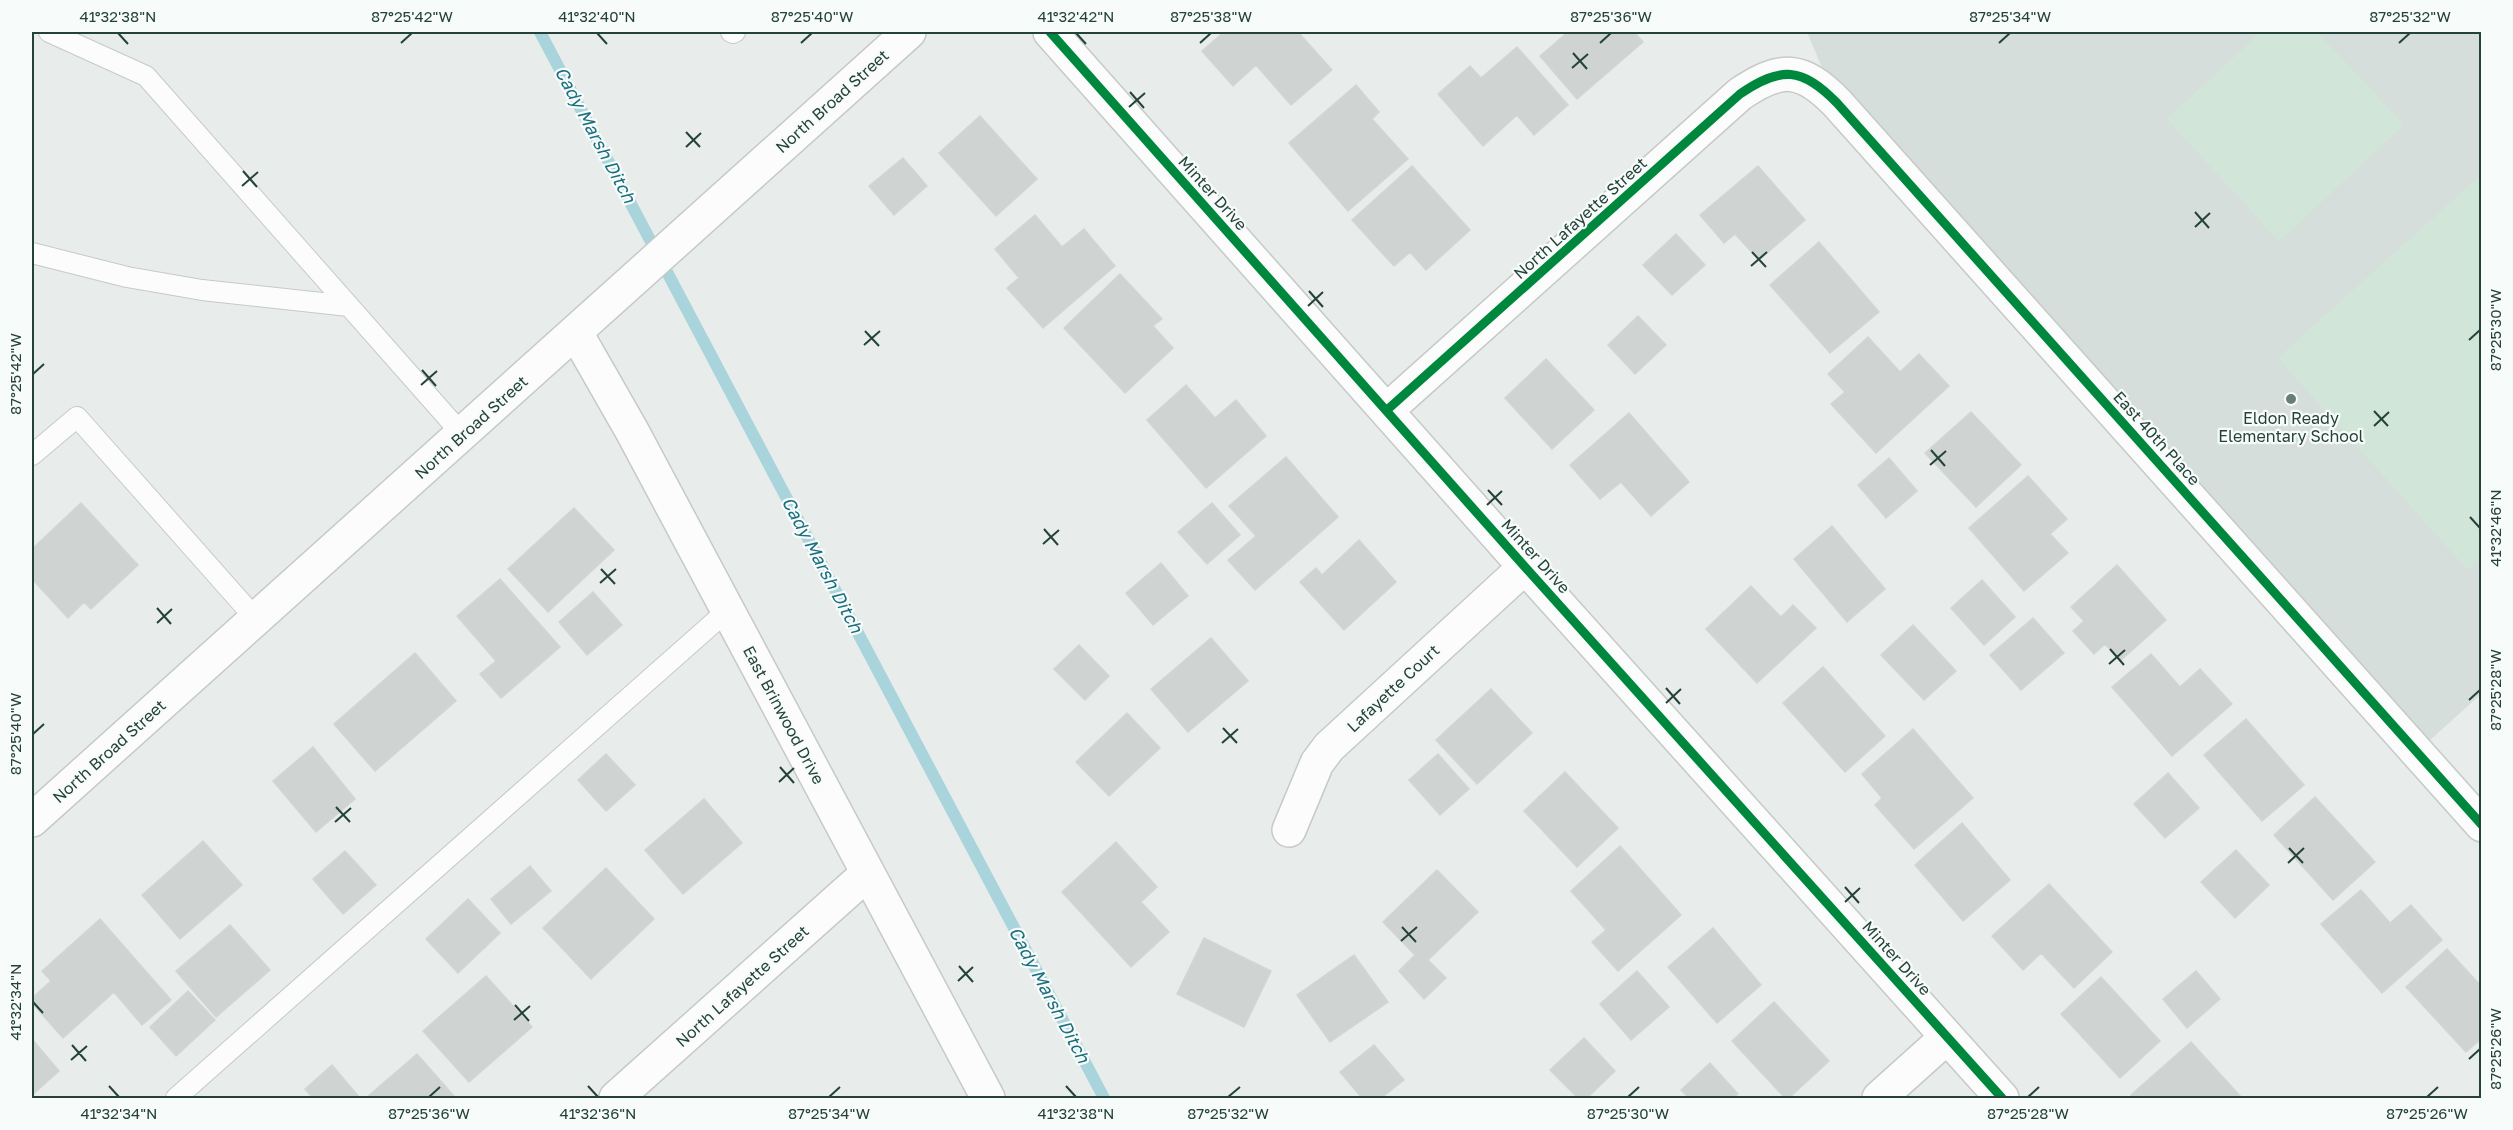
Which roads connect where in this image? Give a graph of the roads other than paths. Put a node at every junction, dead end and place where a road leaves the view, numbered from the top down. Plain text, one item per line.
1 (49, 32) edge
2 (909, 32) edge
3 (1050, 32) edge
4 (1805, 77) joint
5 (32, 253) edge
6 (349, 306) junction
7 (576, 333) junction
8 (1387, 410) junction
9 (462, 434) junction
10 (32, 455) edge
11 (1525, 567) junction
12 (728, 610) junction
13 (256, 619) junction
14 (32, 820) edge
15 (2481, 825) edge
16 (1289, 830) dead end
17 (868, 873) junction
18 (1947, 1037) junction
19 (176, 1098) edge
20 (616, 1098) edge
21 (988, 1098) edge
22 (1879, 1098) edge
23 (2002, 1098) edge

1 - 6 lane
2 - 7 street, North Broad Street
3 - 8 street, Minter Drive
4 - 8 street, North Lafayette Street
4 - 15 street, East 40th Place
5 - 6 lane
6 - 9 lane
7 - 9 street, North Broad Street
7 - 12 street, East Brinwood Drive
8 - 11 street, Minter Drive
9 - 13 street, North Broad Street
10 - 13 lane
11 - 16 street, Lafayette Court
11 - 18 street, Minter Drive
12 - 17 street, East Brinwood Drive
12 - 19 lane
13 - 14 street, North Broad Street
17 - 20 street, North Lafayette Street
17 - 21 street, East Brinwood Drive
18 - 22 street
18 - 23 street, Minter Drive

